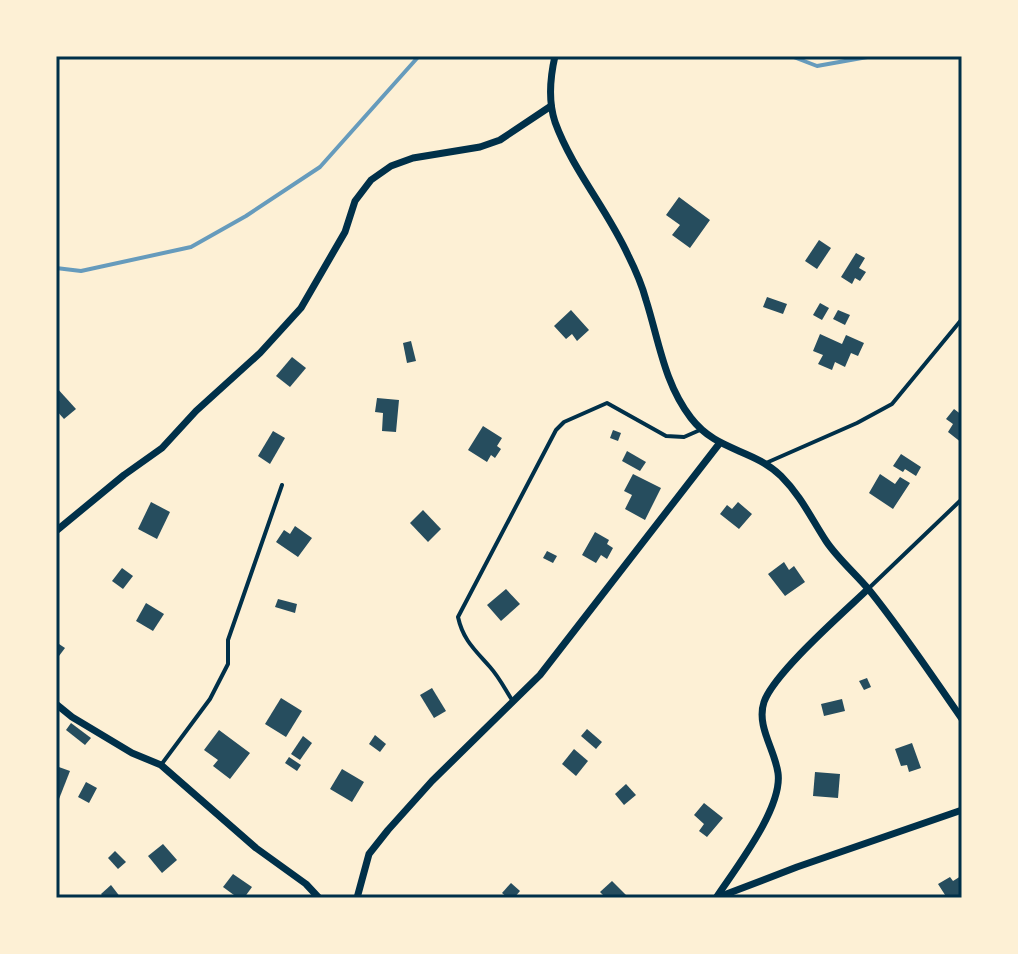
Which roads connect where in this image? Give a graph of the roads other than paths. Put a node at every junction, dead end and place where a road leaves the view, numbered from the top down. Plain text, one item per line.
1 (555, 56) edge
2 (551, 106) junction
3 (962, 319) edge
4 (702, 429) junction
5 (719, 444) junction
6 (766, 463) junction
7 (282, 485) dead end
8 (962, 499) edge
9 (56, 531) edge
10 (868, 589) junction
11 (514, 702) junction
12 (56, 704) edge
13 (962, 719) edge
14 (161, 765) junction
15 (962, 810) edge
16 (319, 898) edge
17 (357, 898) edge
18 (716, 898) edge

1 - 2 street
2 - 4 street
2 - 9 street
3 - 6 lane
4 - 5 street
4 - 11 lane
5 - 6 street
5 - 11 street
6 - 10 street
7 - 14 lane
8 - 10 lane
10 - 13 street
10 - 18 street
11 - 17 street
12 - 14 street
14 - 16 street
15 - 18 street

